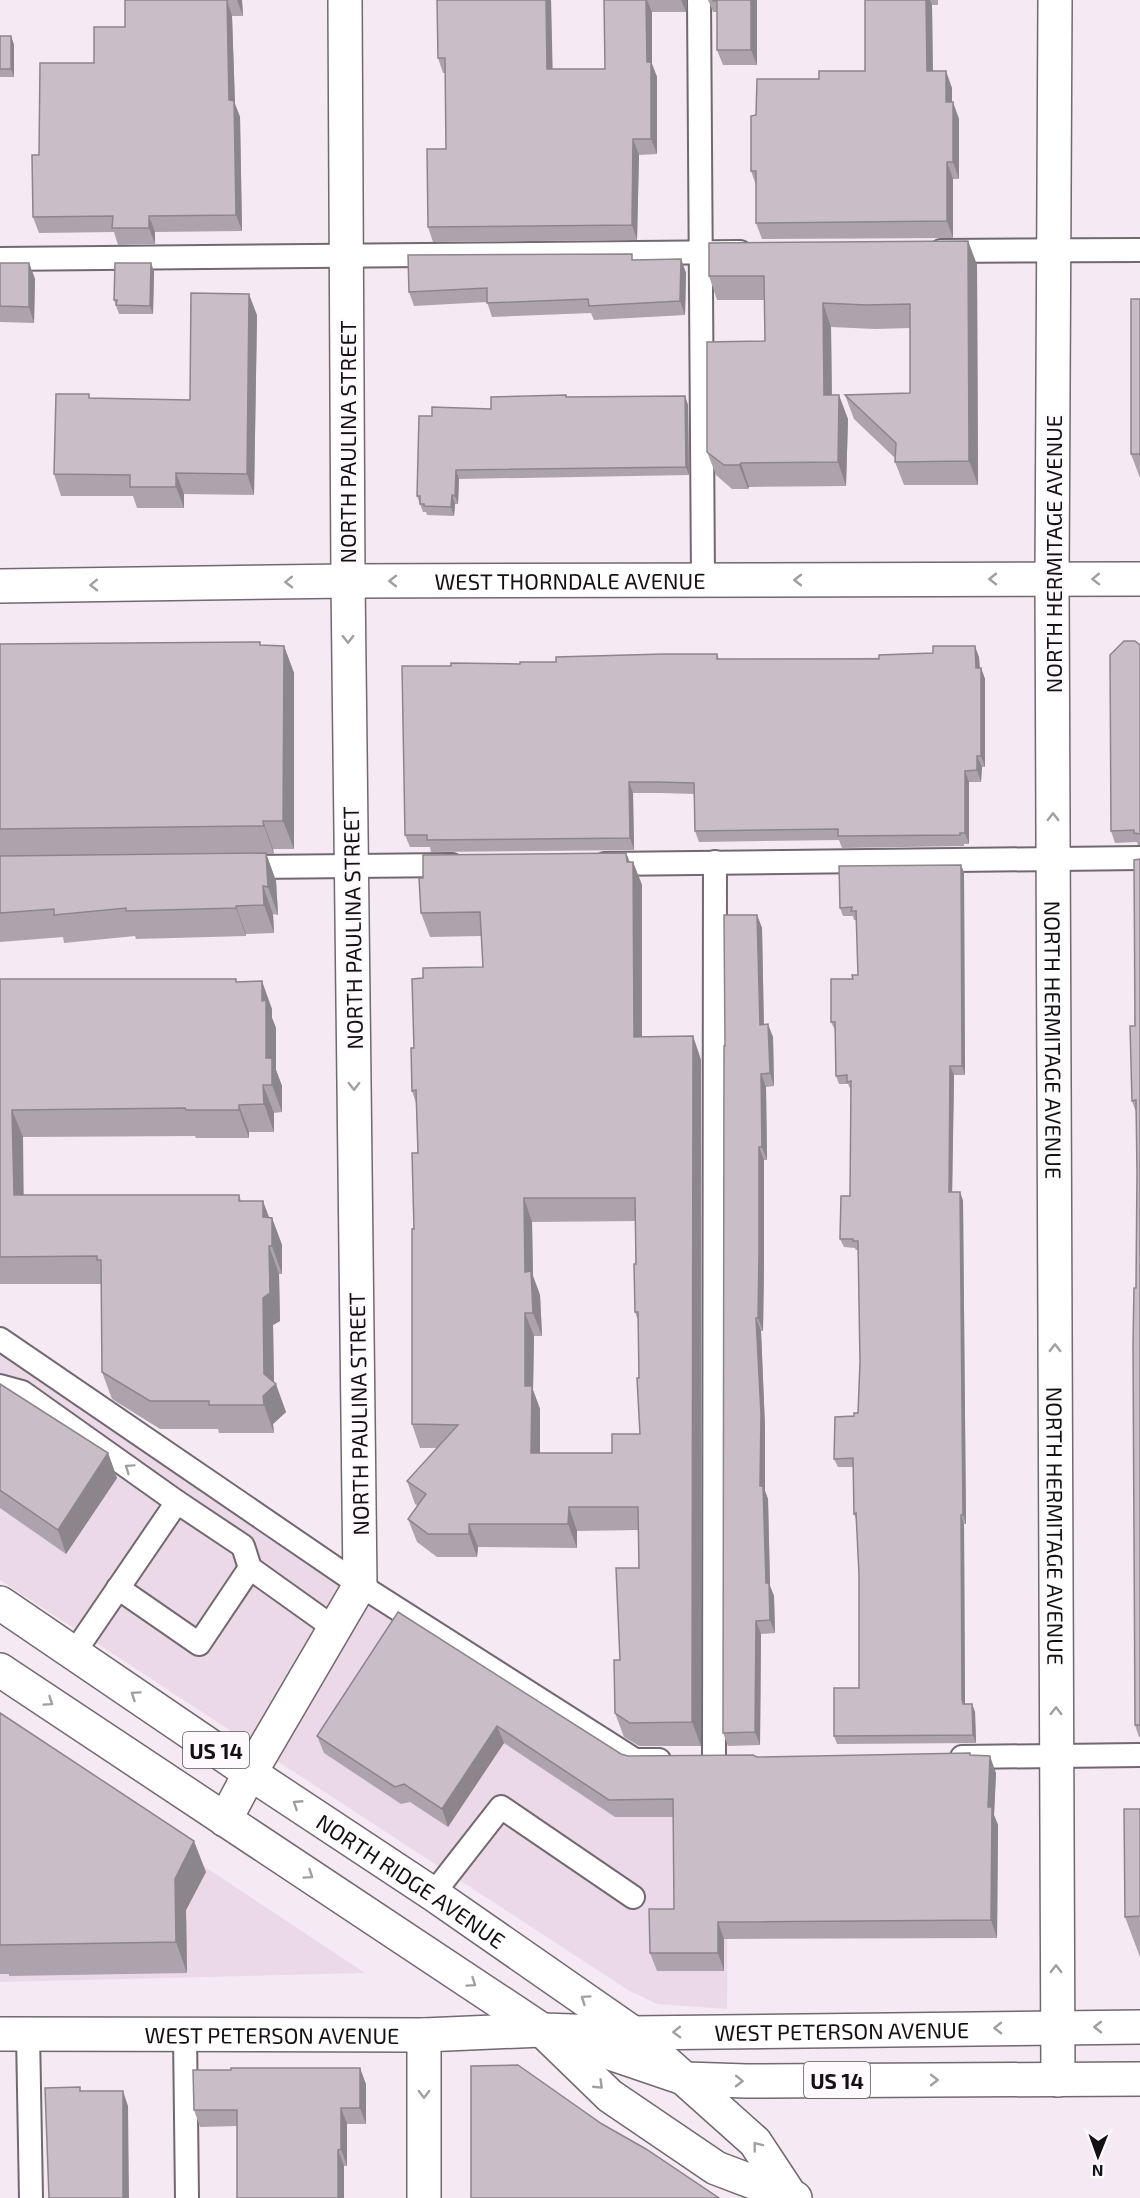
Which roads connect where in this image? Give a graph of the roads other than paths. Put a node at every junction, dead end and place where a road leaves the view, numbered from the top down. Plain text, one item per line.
1 (345, 0) edge
2 (699, 0) edge
3 (1055, 0) edge
4 (1054, 250) junction
5 (1140, 250) edge
6 (916, 251) edge
7 (701, 252) junction
8 (761, 252) edge
9 (346, 255) junction
10 (0, 259) edge
11 (1140, 579) edge
12 (704, 580) junction
13 (1052, 580) junction
14 (348, 581) junction
15 (0, 586) edge
16 (1140, 858) edge
17 (1053, 859) junction
18 (715, 862) junction
19 (586, 864) edge
20 (470, 865) edge
21 (351, 866) junction
22 (222, 868) edge
23 (0, 1339) edge
24 (0, 1386) edge
25 (177, 1502) junction
26 (250, 1568) junction
27 (360, 1585) junction
28 (118, 1588) junction
29 (0, 1602) edge
30 (334, 1628) junction
31 (74, 1653) junction
32 (0, 1670) edge
33 (1140, 1755) edge
34 (1056, 1756) junction
35 (940, 1757) edge
36 (740, 1759) edge
37 (714, 1760) junction
38 (250, 1773) junction
39 (225, 1820) junction
40 (433, 1894) junction
41 (633, 1897) dead end
42 (1057, 2027) junction
43 (1140, 2027) edge
44 (542, 2030) junction
45 (633, 2033) junction
46 (14, 2034) edge
47 (185, 2035) junction
48 (424, 2035) junction
49 (686, 2079) junction
50 (1140, 2079) edge
51 (1058, 2080) junction
52 (793, 2196) edge
53 (31, 2198) edge
54 (187, 2198) edge
55 (424, 2198) edge

1 - 9 street, NORTH PAULINA STREET
2 - 7 lane
3 - 4 street, NORTH HERMITAGE AVENUE
4 - 5 lane
4 - 6 lane
4 - 13 street, NORTH HERMITAGE AVENUE
7 - 8 lane
7 - 9 lane
7 - 12 lane
9 - 10 lane
9 - 14 street, NORTH PAULINA STREET
11 -> 13 street, WEST THORNDALE AVENUE
13 -> 12 street, WEST THORNDALE AVENUE
12 -> 14 street, WEST THORNDALE AVENUE
17 -> 13 street, NORTH HERMITAGE AVENUE
14 -> 15 street, WEST THORNDALE AVENUE
14 -> 21 street, NORTH PAULINA STREET
16 - 17 lane
17 - 18 lane
34 -> 17 street, NORTH HERMITAGE AVENUE
18 - 19 lane
18 - 37 lane
20 - 21 lane
21 - 22 lane
21 -> 27 street, NORTH PAULINA STREET
23 - 27 lane
25 -> 24 lane
25 - 26 lane
25 - 28 lane
26 - 28 lane
26 - 30 lane
27 - 30 street
27 - 37 lane
28 - 31 lane
29 - 31 street, NORTH RIDGE AVENUE / US 14
30 - 38 street
38 -> 31 street, NORTH RIDGE AVENUE / US 14
32 -> 39 street, NORTH RIDGE AVENUE / US 14
33 - 34 lane
34 - 35 lane
42 -> 34 street, NORTH HERMITAGE AVENUE
36 - 37 lane
38 - 39 street
40 -> 38 street, NORTH RIDGE AVENUE / US 14
39 -> 44 street, NORTH RIDGE AVENUE / US 14
40 - 41 lane
45 -> 40 street, NORTH RIDGE AVENUE / US 14
43 -> 42 street, WEST PETERSON AVENUE / US 14
42 -> 45 street, WEST PETERSON AVENUE / US 14
42 - 51 street, NORTH HERMITAGE AVENUE
44 - 45 street, WEST PETERSON AVENUE
44 - 48 street, WEST PETERSON AVENUE
44 - 49 street, WEST PETERSON AVENUE / US 14
44 -> 52 street, NORTH RIDGE AVENUE
45 - 49 street, NORTH RIDGE AVENUE
46 - 47 street, WEST PETERSON AVENUE
46 - 53 lane
47 - 48 street, WEST PETERSON AVENUE
47 - 54 lane
48 -> 55 street
49 -> 51 street, WEST PETERSON AVENUE / US 14
52 -> 49 street, NORTH RIDGE AVENUE
50 - 51 street, WEST PETERSON AVENUE / US 14

